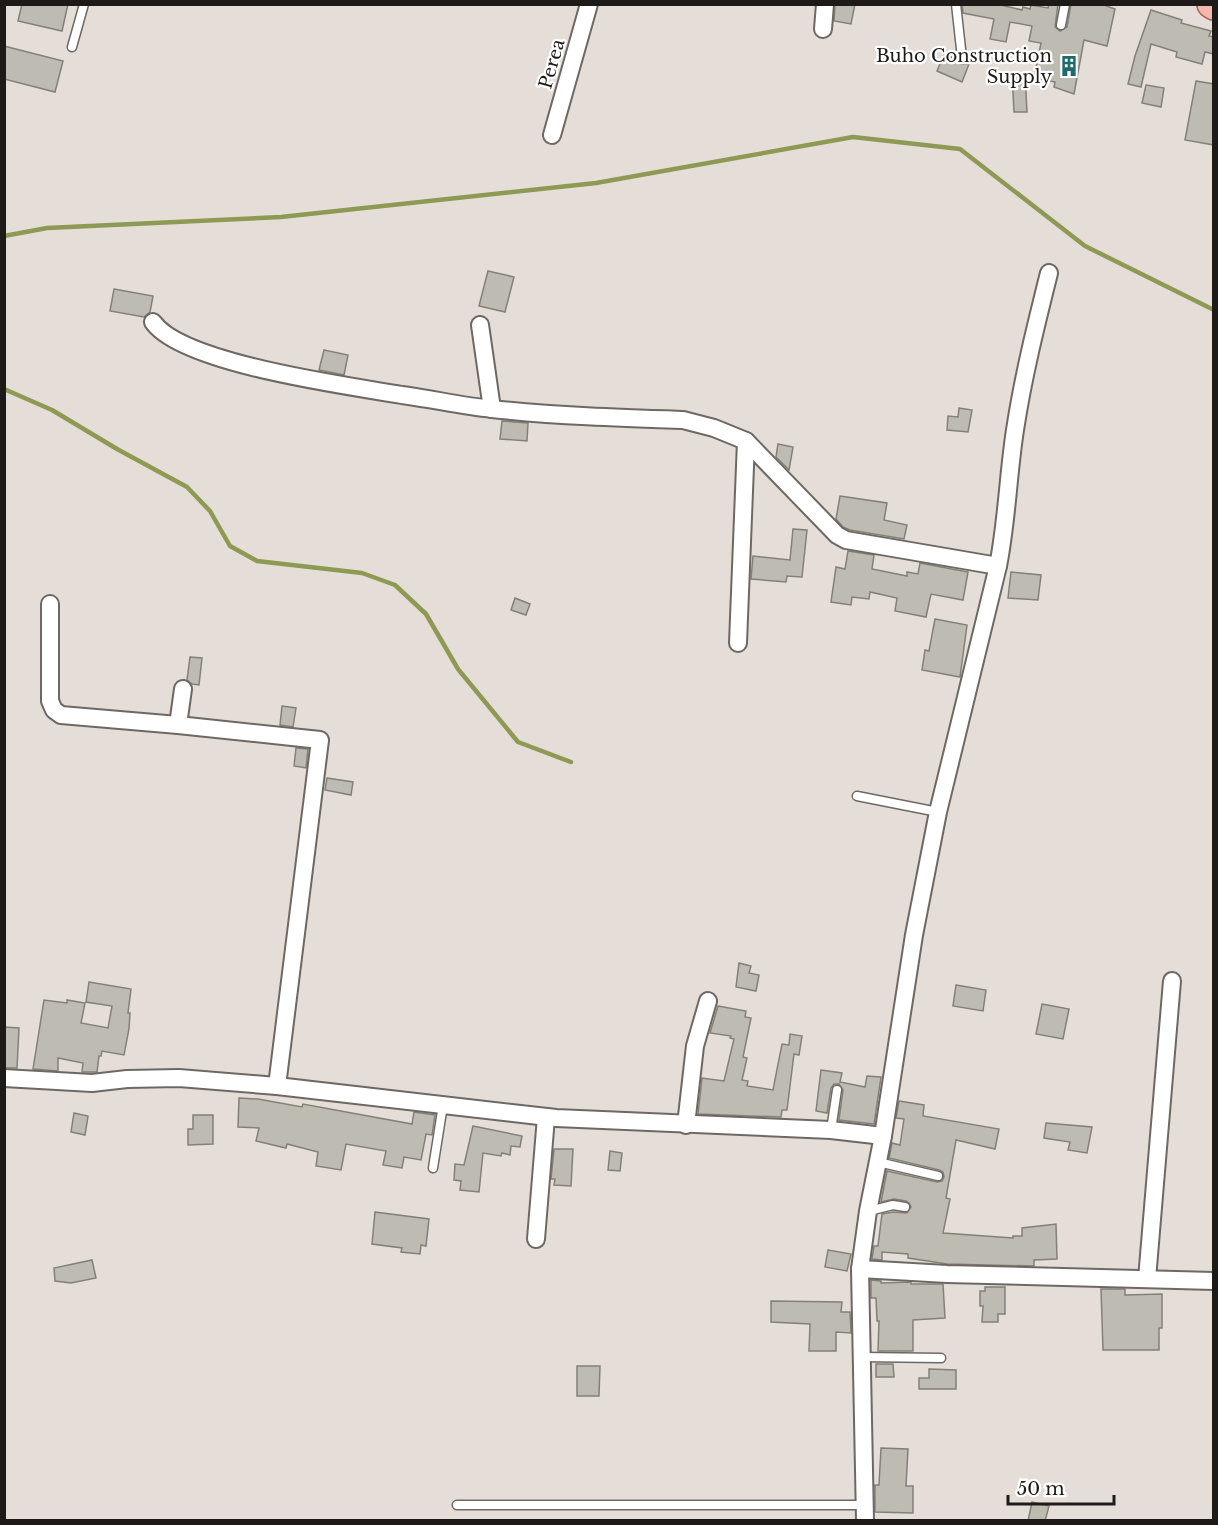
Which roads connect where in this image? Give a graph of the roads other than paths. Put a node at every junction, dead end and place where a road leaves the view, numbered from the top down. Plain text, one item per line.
1 (84, 4) edge
2 (589, 4) edge
3 (825, 4) edge
4 (956, 4) edge
5 (1065, 4) edge
6 (1061, 25) dead end
7 (823, 29) dead end
8 (72, 47) dead end
9 (962, 58) dead end
10 (552, 135) dead end
11 (1049, 273) dead end
12 (153, 321) dead end
13 (480, 325) dead end
14 (492, 409) junction
15 (746, 441) junction
16 (998, 566) junction
17 (50, 603) dead end
18 (738, 643) dead end
19 (183, 689) dead end
20 (178, 725) junction
21 (857, 796) dead end
22 (938, 812) junction
23 (1172, 981) dead end
24 (708, 1001) dead end
25 (4, 1078) edge
26 (277, 1086) junction
27 (837, 1090) dead end
28 (443, 1105) junction
29 (546, 1117) junction
30 (686, 1125) junction
31 (831, 1130) junction
32 (883, 1136) junction
33 (878, 1161) junction
34 (433, 1168) dead end
35 (938, 1176) dead end
36 (905, 1207) dead end
37 (868, 1211) junction
38 (536, 1239) dead end
39 (860, 1269) junction
40 (1147, 1279) junction
41 (1214, 1281) edge
42 (860, 1357) junction
43 (941, 1358) dead end
44 (457, 1505) dead end
45 (864, 1513) edge

1 - 8 lane
2 - 10 street, Perea
3 - 7 street
4 - 9 lane
5 - 6 lane
11 - 16 street
12 - 14 street
13 - 14 street
14 - 15 street
15 - 16 street
15 - 18 street
16 - 22 street
17 - 20 street
19 - 20 street
20 - 26 street
21 - 22 lane
22 - 32 street
23 - 40 street
24 - 30 street
25 - 26 street
26 - 28 street
27 - 31 lane
28 - 29 street
28 - 34 lane
29 - 30 street
29 - 38 street
30 - 31 street
31 - 32 street
32 - 33 street
33 - 35 lane
33 - 37 street
36 - 37 lane
37 - 39 street
39 - 40 street
39 - 42 street
40 - 41 street
42 - 43 lane
42 - 45 street
44 - 45 lane

